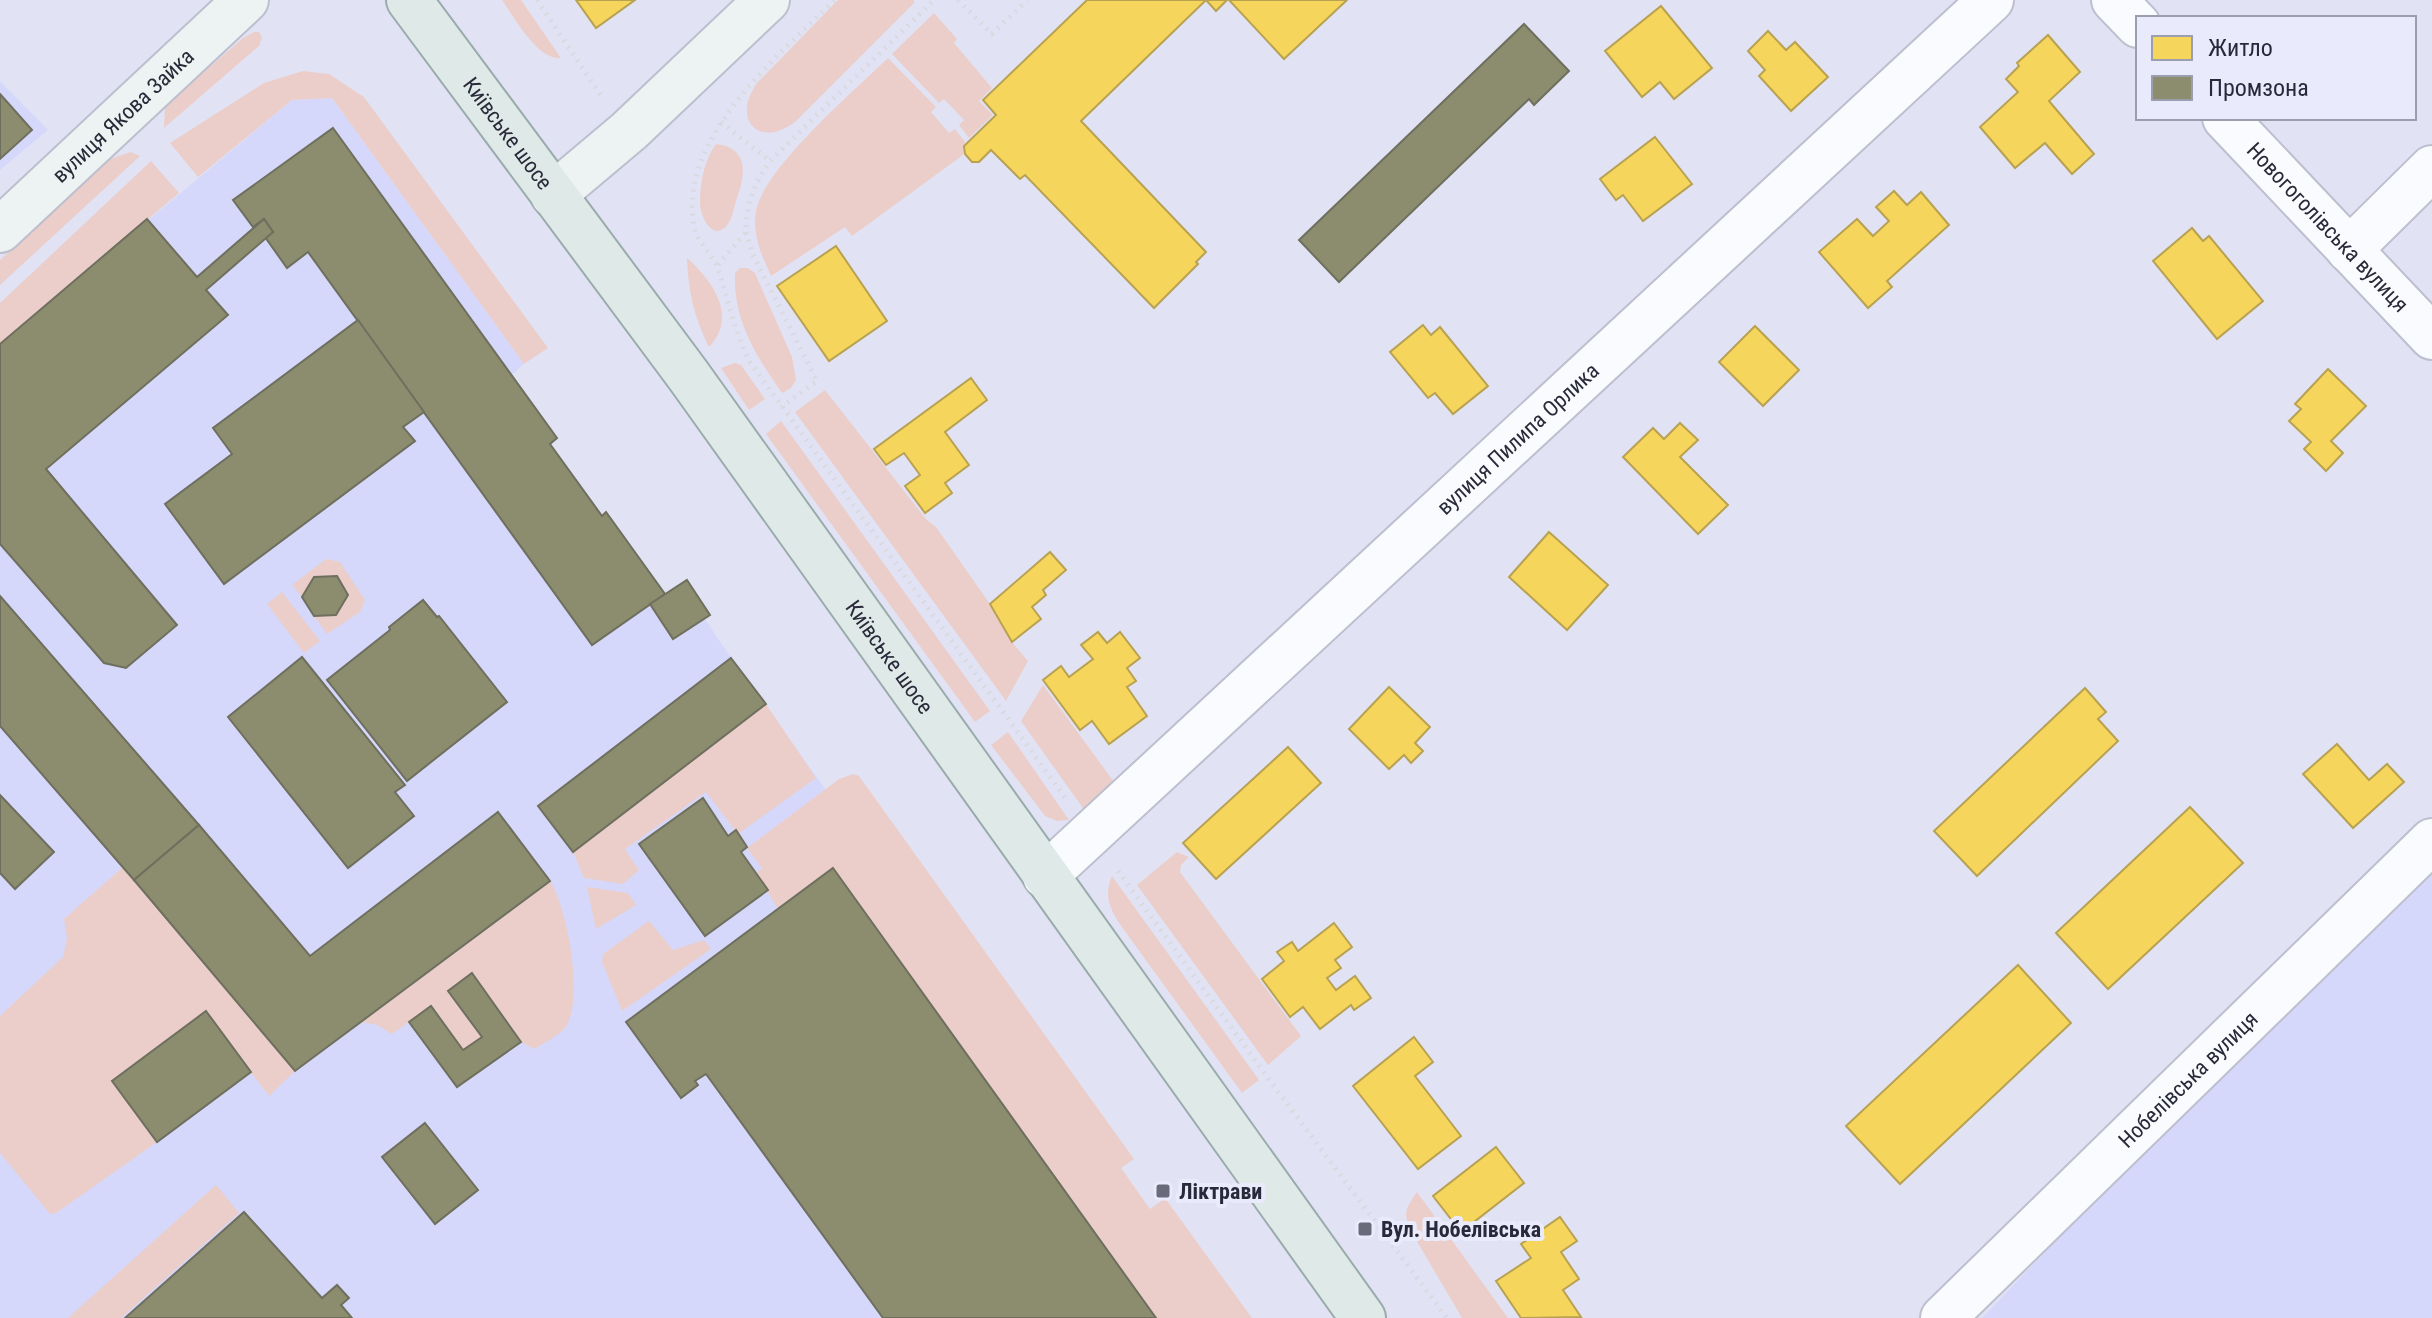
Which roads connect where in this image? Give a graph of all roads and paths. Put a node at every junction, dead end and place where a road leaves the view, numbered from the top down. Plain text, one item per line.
1 (246, 0) edge
2 (409, 0) edge
3 (537, 0) edge
4 (767, 0) edge
5 (834, 0) edge
6 (934, 0) edge
7 (958, 0) edge
8 (1027, 0) edge
9 (1991, 0) edge
10 (2114, 0) edge
11 (2136, 23) edge
12 (609, 107) dead end
13 (2227, 120) edge
14 (721, 122) junction
15 (770, 161) junction
16 (2432, 168) edge
17 (553, 195) junction
18 (0, 230) edge
19 (746, 232) junction
20 (2349, 250) junction
21 (718, 265) junction
22 (2432, 337) edge
23 (781, 407) junction
24 (1069, 804) dead end
25 (2432, 841) edge
26 (1118, 871) dead end
27 (1045, 876) junction
28 (1363, 1318) edge
29 (1447, 1318) edge
30 (1943, 1318) edge

1 - 18 street, вулиця Якова Зайка
2 - 17 main road, Київське шосе
3 - 12 path
4 - 17 street
5 - 14 path
6 - 15 path
7 - 8 path
9 - 27 street, вулиця Пилипа Орлика
10 - 11 street
13 - 20 street, Новогоголівська вулиця
14 - 15 path
14 - 21 path
15 - 19 path
16 - 20 street
17 - 27 main road, Київське шосе
19 - 21 path
19 - 23 path
20 - 22 street, Новогоголівська вулиця
21 - 23 path
23 - 24 path
25 - 30 street, Нобелівська вулиця
26 - 29 path
27 - 28 main road, Київське шосе

